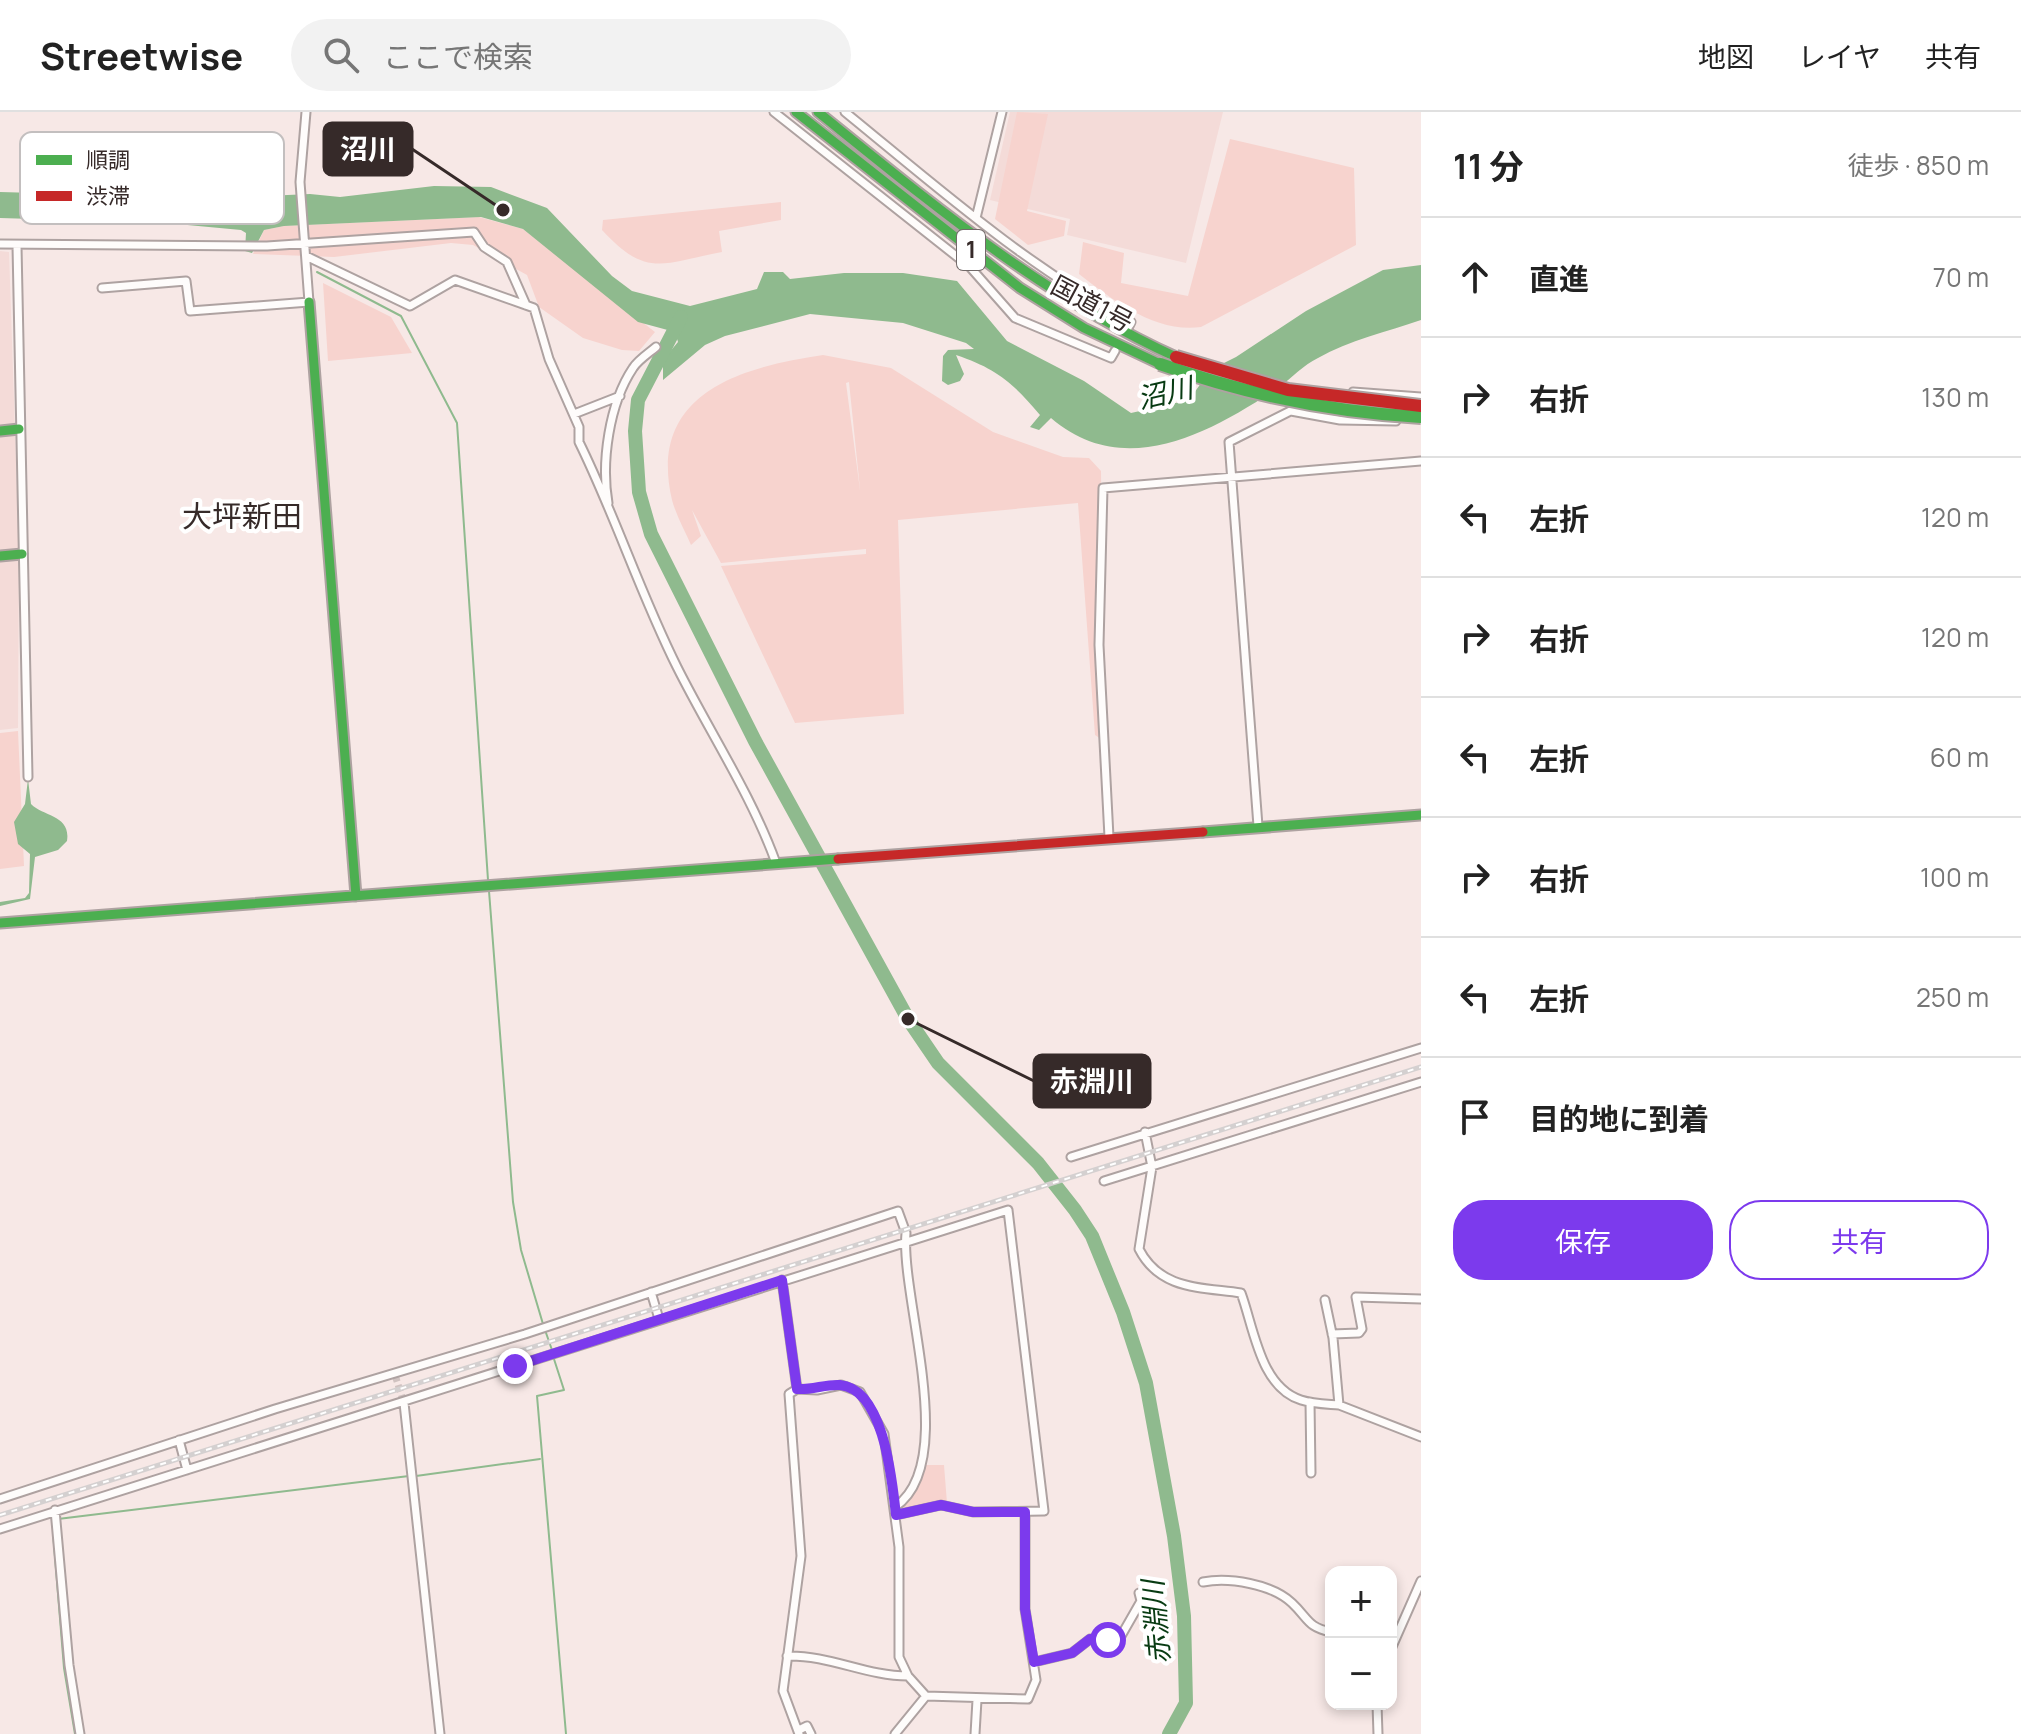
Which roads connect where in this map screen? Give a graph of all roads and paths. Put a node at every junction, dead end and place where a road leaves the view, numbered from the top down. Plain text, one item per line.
1 (306, 112) edge
2 (774, 112) edge
3 (818, 112) edge
4 (845, 112) edge
5 (1002, 112) edge
6 (794, 118) edge
7 (976, 218) junction
8 (0, 244) edge
9 (305, 245) junction
10 (17, 246) junction
11 (306, 256) junction
12 (102, 288) dead end
13 (309, 302) junction
14 (526, 305) junction
15 (1127, 330) dead end
16 (656, 347) dead end
17 (1115, 351) dead end
18 (620, 396) junction
19 (1421, 397) edge
20 (1421, 406) edge
21 (1291, 411) junction
22 (574, 414) junction
23 (1421, 419) edge
24 (19, 429) junction
25 (0, 431) edge
26 (1421, 461) edge
27 (1233, 477) junction
28 (611, 521) junction
29 (22, 554) junction
30 (0, 556) edge
31 (28, 777) dead end
32 (1421, 815) edge
33 (1258, 826) junction
34 (1109, 837) junction
35 (780, 863) junction
36 (356, 896) junction
37 (0, 923) edge
38 (1421, 1048) edge
39 (1421, 1082) edge
40 (1145, 1132) junction
41 (1071, 1157) dead end
42 (1152, 1167) junction
43 (1104, 1181) dead end
44 (905, 1240) junction
45 (782, 1280) junction
46 (651, 1292) junction
47 (1421, 1299) edge
48 (1325, 1300) dead end
49 (659, 1319) junction
50 (1332, 1334) junction
51 (797, 1389) junction
52 (1310, 1402) junction
53 (404, 1403) junction
54 (1339, 1405) junction
55 (1421, 1437) edge
56 (179, 1440) junction
57 (187, 1470) junction
58 (1311, 1473) dead end
59 (0, 1499) edge
60 (55, 1510) junction
61 (896, 1511) junction
62 (1025, 1512) junction
63 (0, 1529) edge
64 (1421, 1581) edge
65 (1203, 1582) dead end
66 (1139, 1593) dead end
67 (1325, 1631) edge
68 (1396, 1638) edge
69 (787, 1656) junction
70 (1034, 1662) junction
71 (908, 1676) junction
72 (926, 1696) junction
73 (977, 1700) junction
74 (1377, 1710) edge
75 (799, 1732) edge
76 (80, 1734) edge
77 (440, 1734) edge
78 (811, 1734) edge
79 (895, 1734) edge
80 (975, 1734) edge
81 (1378, 1734) edge

1 - 9 street
2 - 6 street
3 - 20 main road, 国道1号 / 1, bridge
4 - 7 street
5 - 7 street
6 - 17 street
6 - 23 main road, 国道1号 / 1, bridge
7 - 15 street
8 - 10 street
9 - 10 street
9 - 11 street
9 - 14 street
10 - 24 street
11 - 13 street
11 - 14 street
12 - 13 street
13 - 36 main road
14 - 22 street
16 - 18 street
18 - 22 street
18 - 28 street
19 - 21 street
21 - 23 street
21 - 27 street
22 - 28 street
24 - 25 main road
24 - 29 street
26 - 27 street
27 - 33 street
27 - 34 street
28 - 35 street
29 - 30 main road
29 - 31 street
32 - 33 main road
33 - 34 main road
34 - 35 main road
35 - 36 main road
36 - 37 main road
38 - 40 street
39 - 42 street
40 - 41 street
40 - 42 street
42 - 43 street
42 - 52 street
44 - 45 street
44 - 46 street
44 - 61 street
44 - 62 street
45 - 49 street
45 - 51 street
46 - 49 street
46 - 56 street
47 - 50 street
48 - 50 street
49 - 53 street
50 - 54 street
51 - 61 street
51 - 69 street
52 - 54 street
52 - 58 street
53 - 57 street
53 - 77 street
54 - 55 street
56 - 57 street
56 - 59 street
57 - 60 street
60 - 63 street
60 - 76 street
61 - 62 street
61 - 71 street
62 - 70 street
64 - 68 street
65 - 67 street
66 - 70 street
69 - 71 street
69 - 75 street
70 - 73 street
71 - 72 street
72 - 73 street
72 - 79 street
73 - 80 street
74 - 81 street
75 - 78 street

